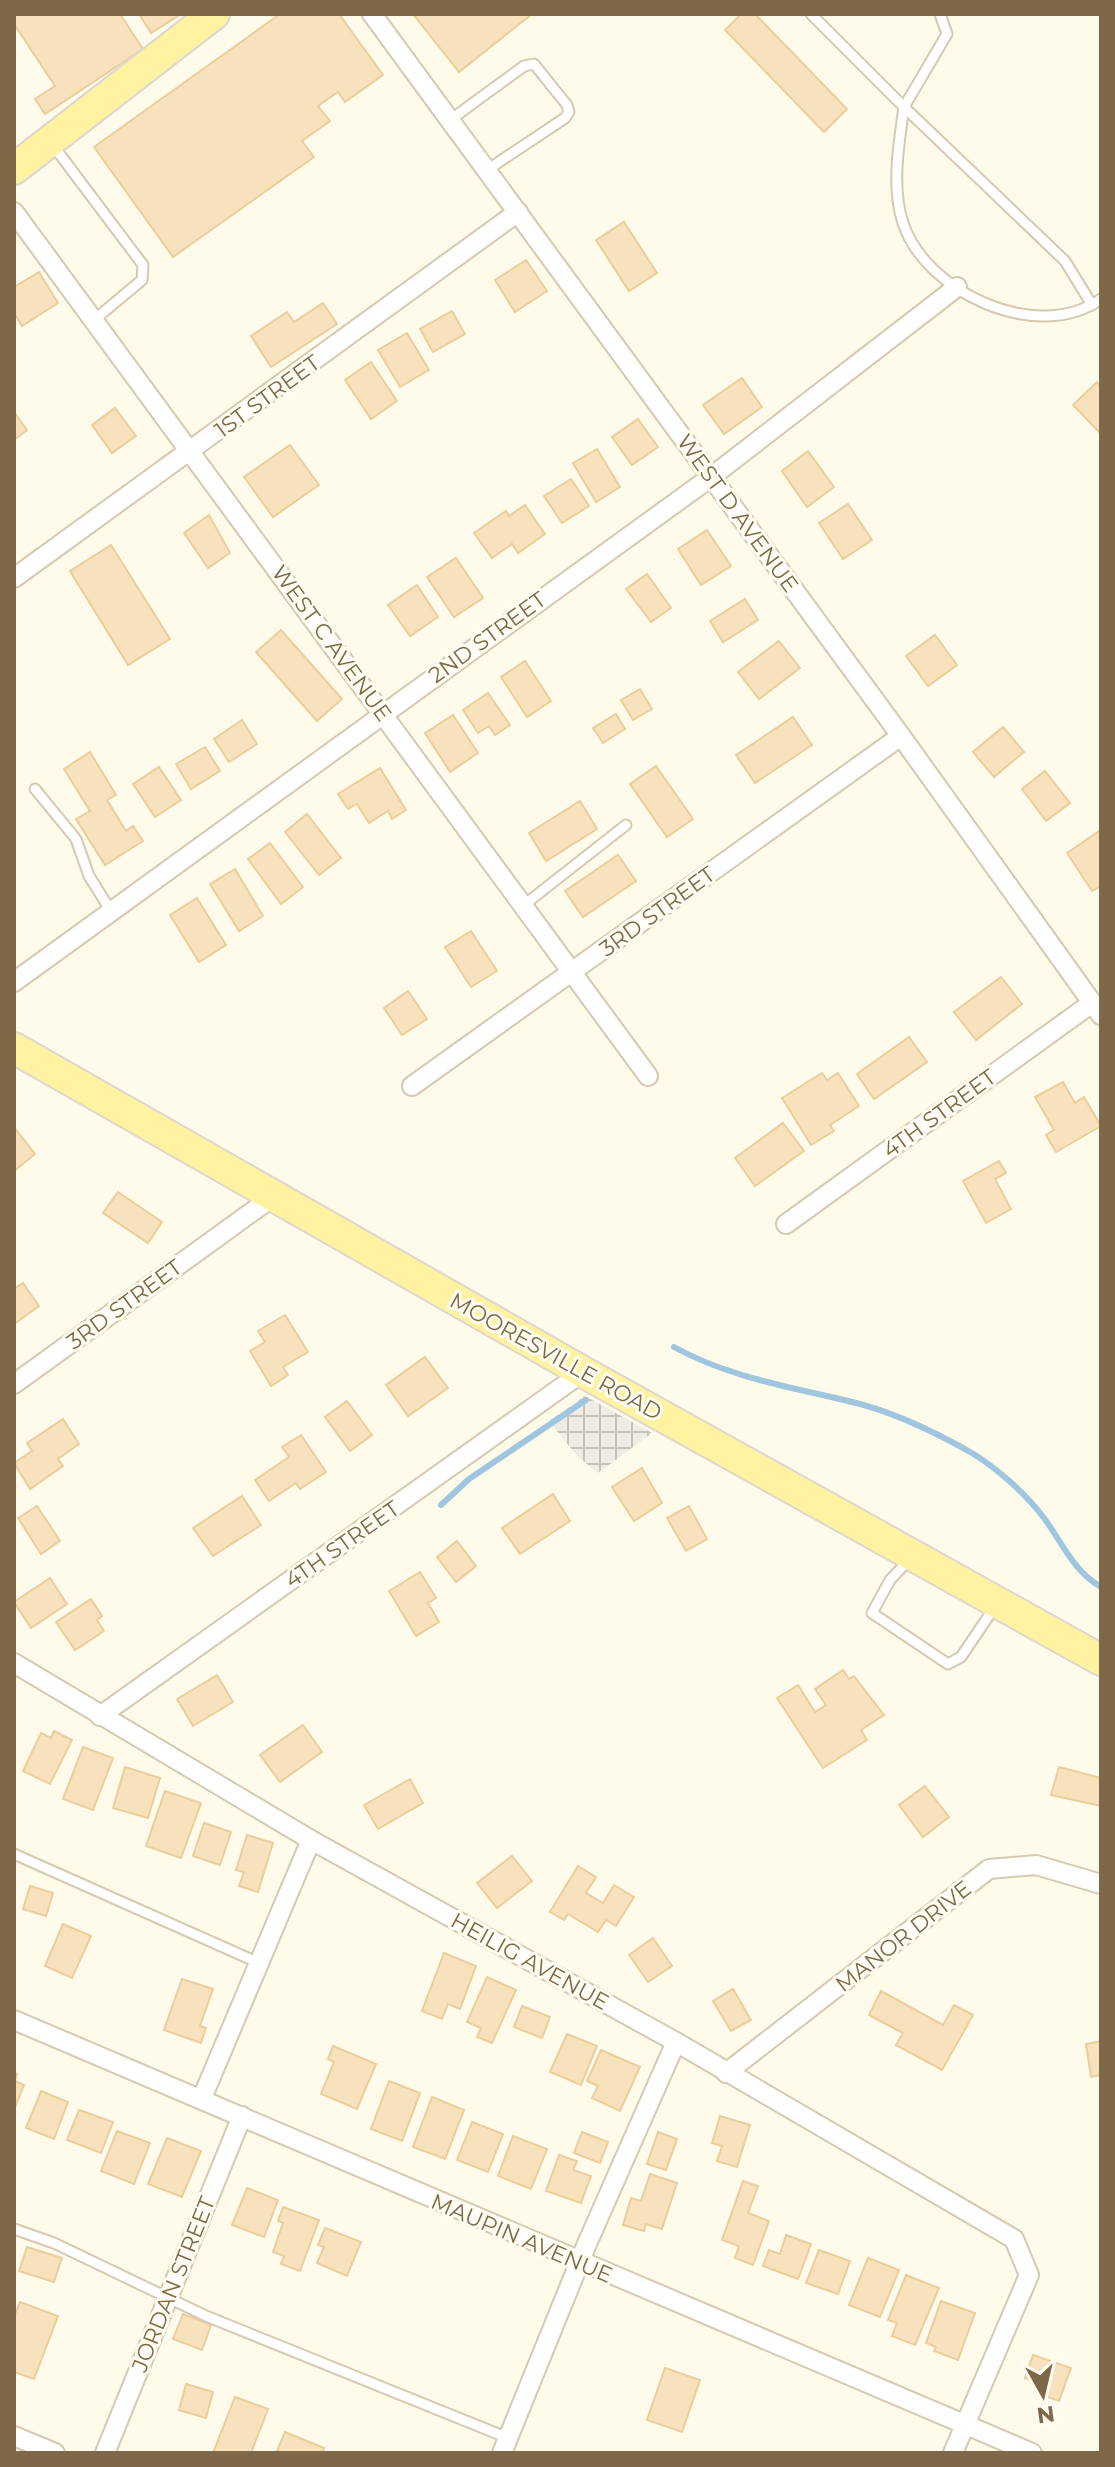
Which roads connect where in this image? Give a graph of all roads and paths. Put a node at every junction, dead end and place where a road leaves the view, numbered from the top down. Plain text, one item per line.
1 (214, 14) edge
2 (372, 14) edge
3 (811, 14) edge
4 (940, 14) edge
5 (904, 107) junction
6 (450, 120) junction
7 (50, 142) junction
8 (14, 169) edge
9 (487, 170) junction
10 (14, 212) edge
11 (518, 212) junction
12 (957, 287) junction
13 (1097, 302) edge
14 (94, 320) junction
15 (192, 452) junction
16 (711, 477) junction
17 (14, 578) edge
18 (383, 712) junction
19 (901, 736) junction
20 (35, 789) dead end
21 (626, 825) dead end
22 (524, 905) junction
23 (111, 911) junction
24 (573, 971) junction
25 (14, 982) edge
26 (1096, 1009) edge
27 (14, 1048) edge
28 (648, 1076) dead end
29 (412, 1086) dead end
30 (274, 1196) junction
31 (786, 1224) dead end
32 (583, 1372) junction
33 (14, 1384) edge
34 (913, 1556) junction
35 (997, 1602) junction
36 (1101, 1660) edge
37 (14, 1663) edge
38 (100, 1716) junction
39 (311, 1840) junction
40 (14, 1854) edge
41 (1101, 1884) edge
42 (259, 1963) junction
43 (14, 2020) edge
44 (676, 2042) junction
45 (726, 2073) junction
46 (202, 2098) junction
47 (242, 2116) junction
48 (14, 2229) edge
49 (579, 2263) junction
50 (167, 2296) junction
51 (965, 2424) junction
52 (14, 2436) edge
53 (505, 2446) edge
54 (55, 2453) edge
55 (105, 2453) edge
56 (953, 2453) edge
57 (1032, 2453) edge

1 - 7 main road
2 - 6 street, WEST D AVENUE
3 - 5 lane
4 - 5 lane
5 - 12 lane
5 - 13 lane
6 - 9 street, WEST D AVENUE
6 - 9 lane
7 - 8 main road
7 - 14 lane
9 - 11 street, WEST D AVENUE
10 - 14 street, WEST C AVENUE
11 - 15 street, 1ST STREET
11 - 16 street, WEST D AVENUE
12 - 13 lane
12 - 16 street, 2ND STREET
14 - 15 street, WEST C AVENUE
15 - 17 street, 1ST STREET
15 - 18 street, WEST C AVENUE
16 - 18 street, 2ND STREET
16 - 19 street, WEST D AVENUE
18 - 22 street, WEST C AVENUE
18 - 23 street, 2ND STREET
19 - 24 street, 3RD STREET
19 - 26 street, WEST D AVENUE
20 - 23 lane
21 - 22 lane
22 - 24 street, WEST C AVENUE
23 - 25 street, 2ND STREET
24 - 28 street, WEST C AVENUE
24 - 29 street, 3RD STREET
26 - 31 street, 4TH STREET
27 - 30 main road, MOORESVILLE ROAD
30 - 32 main road, MOORESVILLE ROAD
30 - 33 street, 3RD STREET
32 - 34 main road, MOORESVILLE ROAD
32 - 38 street, 4TH STREET
34 - 35 main road, MOORESVILLE ROAD
34 - 35 lane
35 - 36 main road, MOORESVILLE ROAD
37 - 38 street, HEILIG AVENUE
38 - 39 street, HEILIG AVENUE
39 - 42 street
39 - 44 street, HEILIG AVENUE
40 - 42 lane
41 - 45 street, MANOR DRIVE
42 - 46 street
43 - 46 street, MAUPIN AVENUE
44 - 45 street, HEILIG AVENUE
44 - 49 street
45 - 51 street, HEILIG AVENUE
46 - 47 street, MAUPIN AVENUE
47 - 49 street, MAUPIN AVENUE
47 - 50 street, JORDAN STREET
48 - 50 lane
49 - 51 street, MAUPIN AVENUE
49 - 53 street
50 - 53 lane
50 - 55 street, JORDAN STREET
51 - 56 street
51 - 57 street, MAUPIN AVENUE
52 - 54 street

